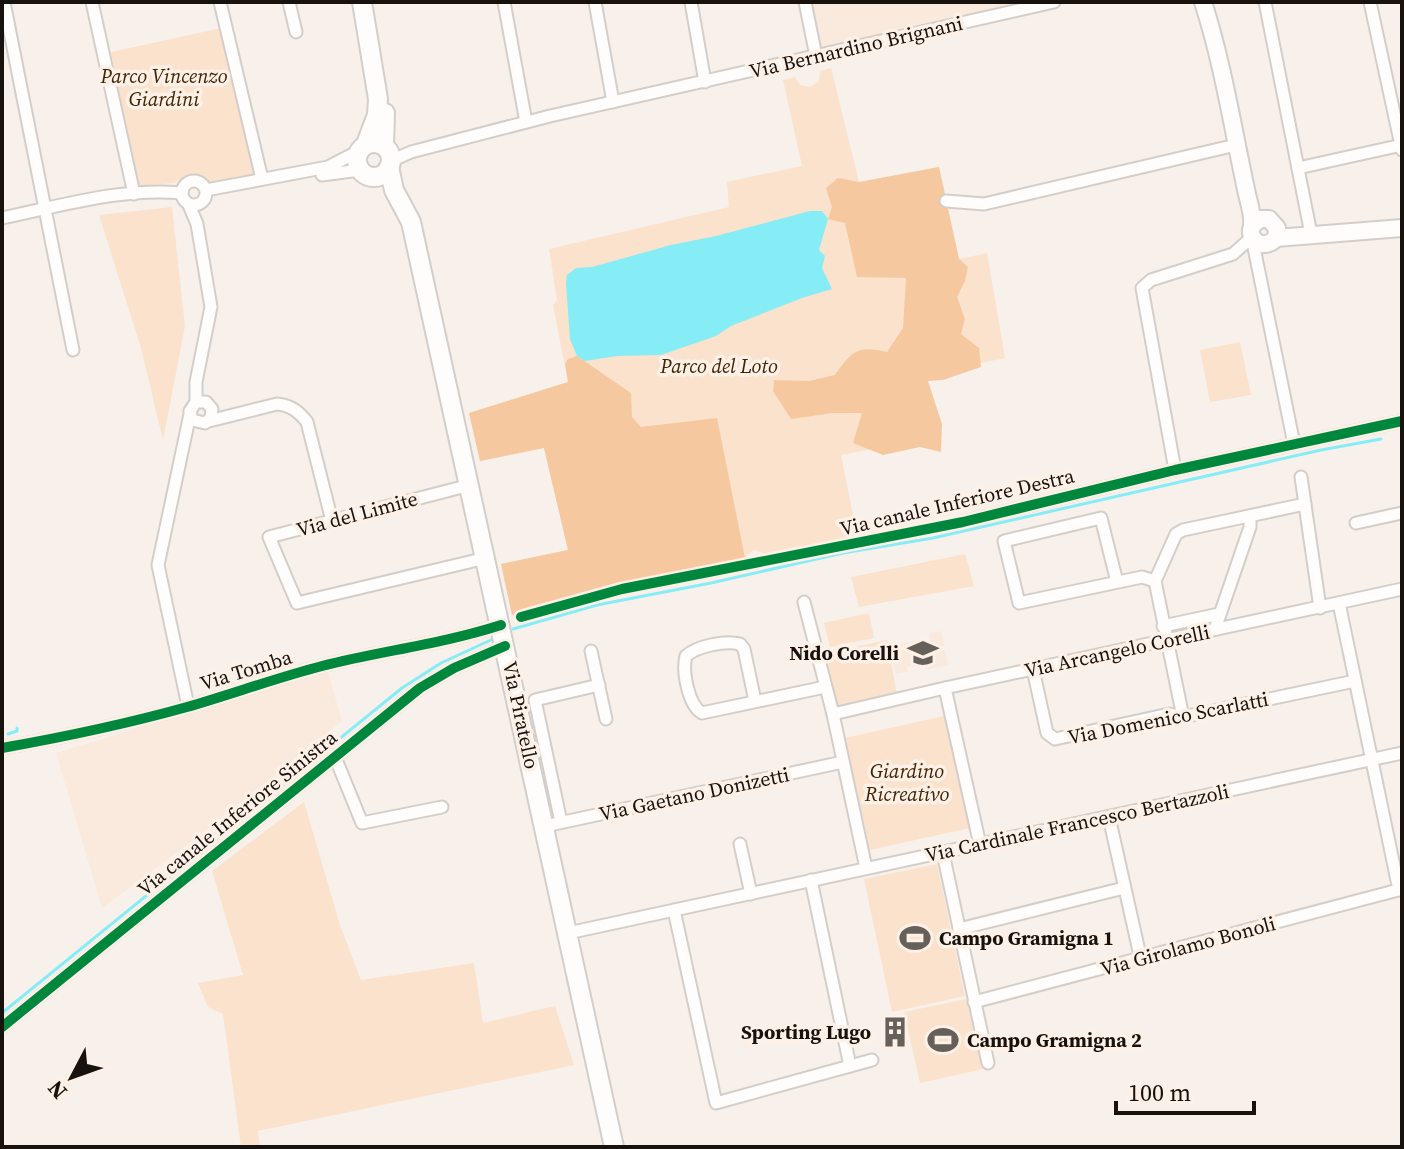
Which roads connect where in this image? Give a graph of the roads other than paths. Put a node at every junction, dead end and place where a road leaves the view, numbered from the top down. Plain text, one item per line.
1 (4, 2) edge
2 (92, 2) edge
3 (220, 2) edge
4 (289, 2) edge
5 (362, 2) edge
6 (369, 2) edge
7 (504, 2) edge
8 (595, 2) edge
9 (691, 2) edge
10 (805, 2) edge
11 (1054, 2) edge
12 (1203, 2) edge
13 (1210, 2) edge
14 (1265, 2) edge
15 (1370, 2) edge
16 (1211, 27) junction
17 (296, 32) dead end
18 (816, 56) junction
19 (705, 82) junction
20 (613, 102) junction
21 (526, 122) junction
22 (1236, 145) junction
23 (1402, 147) edge
24 (380, 154) junction
25 (1298, 168) junction
26 (365, 173) junction
27 (262, 179) junction
28 (182, 193) junction
29 (134, 194) junction
30 (205, 196) junction
31 (946, 201) dead end
32 (189, 205) junction
33 (44, 209) junction
34 (2, 218) edge
35 (197, 224) junction
36 (1402, 228) edge
37 (1265, 232) junction
38 (1311, 234) junction
39 (415, 237) junction
40 (73, 350) dead end
41 (196, 402) junction
42 (199, 419) junction
43 (1402, 421) edge
44 (1294, 444) junction
45 (1175, 470) junction
46 (1301, 477) dead end
47 (470, 485) junction
48 (1305, 504) junction
49 (1402, 513) edge
50 (1250, 516) junction
51 (332, 521) junction
52 (963, 522) dead end
53 (1356, 523) dead end
54 (486, 558) junction
55 (1155, 581) junction
56 (1117, 582) junction
57 (1402, 589) edge
58 (804, 602) dead end
59 (1339, 603) junction
60 (1320, 608) junction
61 (1219, 614) junction
62 (501, 625) junction
63 (1163, 626) junction
64 (1215, 629) junction
65 (1166, 640) junction
66 (505, 646) junction
67 (591, 651) dead end
68 (1033, 669) junction
69 (1355, 681) junction
70 (599, 685) junction
71 (825, 687) junction
72 (945, 688) junction
73 (755, 701) junction
74 (188, 706) junction
75 (833, 714) junction
76 (1183, 717) junction
77 (606, 719) dead end
78 (2, 748) edge
79 (1402, 753) edge
80 (335, 757) junction
81 (1371, 759) junction
82 (843, 762) junction
83 (442, 807) dead end
84 (1109, 817) junction
85 (553, 824) junction
86 (740, 844) dead end
87 (980, 845) junction
88 (943, 853) junction
89 (866, 868) junction
90 (811, 880) junction
91 (1124, 888) junction
92 (1400, 889) edge
93 (751, 894) junction
94 (674, 910) junction
95 (959, 929) junction
96 (568, 933) junction
97 (1141, 960) junction
98 (974, 1002) junction
99 (2, 1027) edge
100 (872, 1060) dead end
101 (988, 1063) dead end
102 (850, 1066) junction
103 (614, 1147) edge

1 - 33 street
2 - 29 street
3 - 27 street
4 - 17 street
5 - 24 main road, Via Piratello
6 - 24 main road, Via Piratello
7 - 21 street
8 - 20 street
9 - 19 street
10 - 18 street
11 - 18 street, Via Bernardino Brignani
12 - 16 street
13 - 16 street
14 - 25 street
15 - 23 street
16 - 22 street
18 - 19 street, Via Bernardino Brignani
19 - 20 street, Via Bernardino Brignani
20 - 21 street, Via Bernardino Brignani
21 - 24 street, Via Bernardino Brignani
22 - 31 street
22 - 37 street
23 - 25 street
24 - 26 main road
24 - 26 main road, Via Piratello
24 - 27 street, Via Bernardino Brignani
24 - 39 main road, Via Piratello
25 - 38 street
26 - 30 street
26 - 39 main road, Via Piratello
27 - 30 street, Via Bernardino Brignani
28 - 29 street
28 - 30 street
28 - 32 street
29 - 33 street
30 - 32 street
30 - 35 street
32 - 35 street
33 - 34 street
33 - 40 street
35 - 41 street
36 - 38 street
37 - 38 street
37 - 44 street
37 - 45 street
39 - 47 main road, Via Piratello
41 - 42 street
41 - 42 street
42 - 51 street
42 - 74 street
43 - 44 street, Via canale Inferiore Destra
44 - 45 street, Via canale Inferiore Destra
45 - 52 street, Via canale Inferiore Destra
46 - 48 street
47 - 51 street, Via del Limite
47 - 54 main road, Via Piratello
48 - 50 street
48 - 60 street
49 - 53 street
50 - 55 street
50 - 61 street
51 - 54 street, Via del Limite
54 - 62 main road, Via Piratello
55 - 56 street
55 - 63 street
56 - 56 street
57 - 59 street, Via Arcangelo Corelli
58 - 71 street
59 - 60 street, Via Arcangelo Corelli
59 - 69 street
60 - 64 street, Via Arcangelo Corelli
61 - 63 street, Via Arcangelo Corelli
61 - 64 street
62 - 66 main road, Via Piratello
62 - 74 street, Via Tomba
63 - 65 street
64 - 65 street, Via Arcangelo Corelli
65 - 68 street, Via Arcangelo Corelli
65 - 76 street
66 - 80 street, Via canale Inferiore Sinistra
66 - 85 main road, Via Piratello
67 - 70 street
68 - 72 street, Via Arcangelo Corelli
68 - 76 street, Via Domenico Scarlatti
69 - 76 street, Via Domenico Scarlatti
69 - 81 street
70 - 77 street
70 - 85 street
71 - 73 street
71 - 75 street
72 - 75 street, Via Arcangelo Corelli
72 - 87 street
73 - 73 street
74 - 78 street, Via Tomba
75 - 82 street
79 - 81 street, Via Cardinale Francesco Bertazzoli
80 - 83 street
80 - 99 street, Via canale Inferiore Sinistra
81 - 84 street, Via Cardinale Francesco Bertazzoli
81 - 92 street
82 - 85 street, Via Gaetano Donizetti
82 - 89 street
84 - 87 street, Via Cardinale Francesco Bertazzoli
84 - 91 street
85 - 96 main road, Via Piratello
86 - 93 street
87 - 88 street, Via Cardinale Francesco Bertazzoli
88 - 89 street, Via Cardinale Francesco Bertazzoli
88 - 95 street
89 - 90 street, Via Cardinale Francesco Bertazzoli
90 - 93 street, Via Cardinale Francesco Bertazzoli
90 - 102 street
91 - 95 street
91 - 97 street
92 - 97 street, Via Girolamo Bonoli
93 - 94 street, Via Cardinale Francesco Bertazzoli
94 - 96 street, Via Cardinale Francesco Bertazzoli
94 - 102 street
95 - 98 street
96 - 103 main road, Via Piratello
97 - 98 street, Via Girolamo Bonoli
98 - 101 street
100 - 102 street

